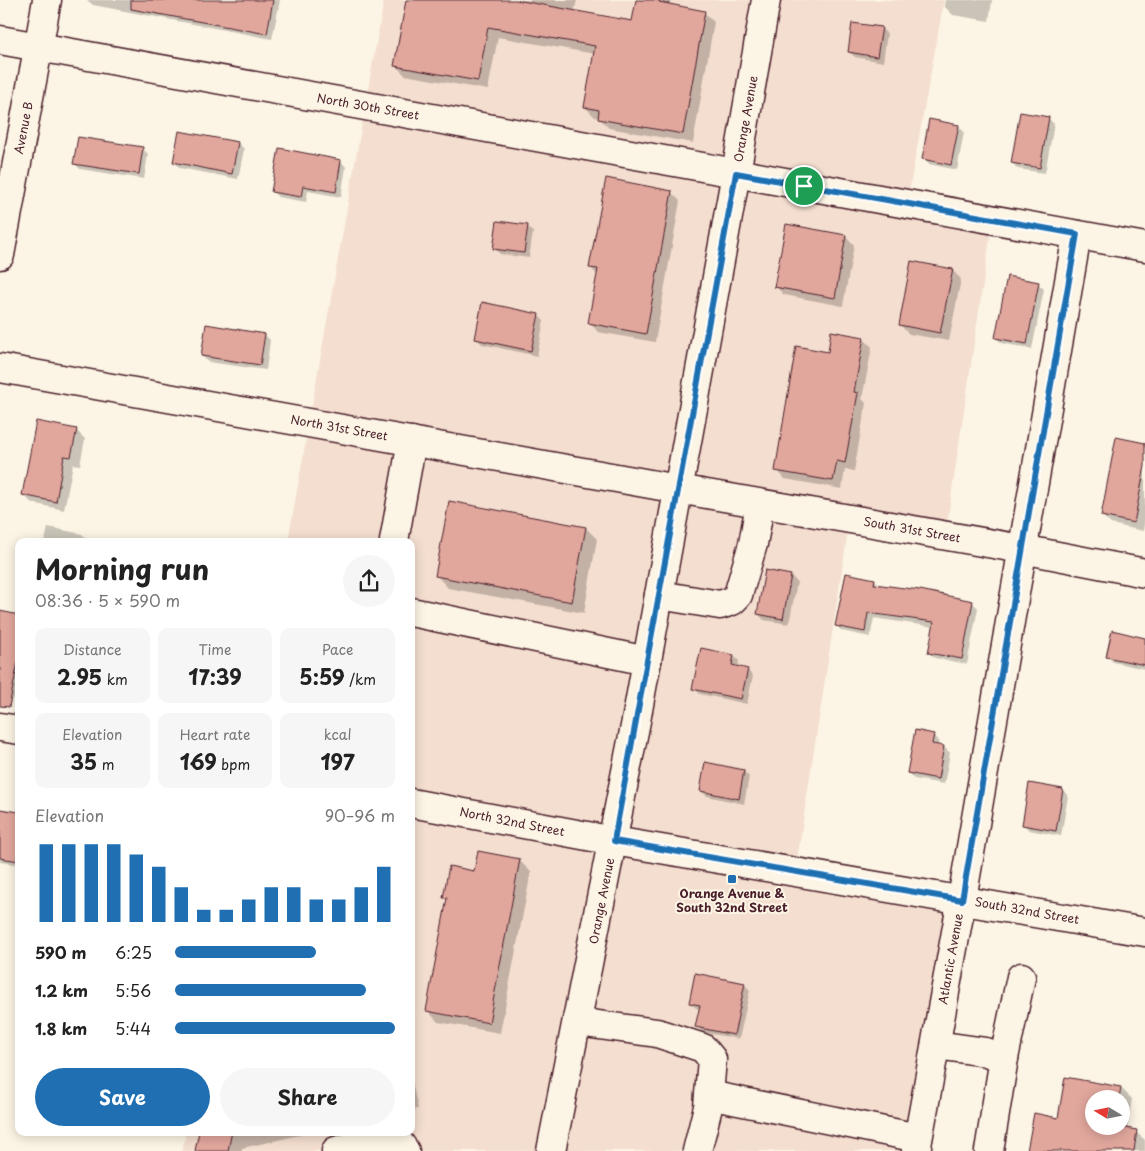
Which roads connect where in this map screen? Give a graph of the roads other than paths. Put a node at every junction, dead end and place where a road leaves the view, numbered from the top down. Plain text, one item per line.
1 (47, 0) edge
2 (766, 0) edge
3 (0, 40) edge
4 (39, 48) junction
5 (736, 173) junction
6 (1077, 234) junction
7 (1145, 247) edge
8 (0, 255) edge
9 (0, 368) edge
10 (412, 441) junction
11 (678, 489) junction
12 (760, 504) junction
13 (395, 538) edge
14 (1022, 549) junction
15 (1145, 573) edge
16 (659, 595) junction
17 (415, 613) edge
18 (647, 661) junction
19 (0, 726) edge
20 (15, 729) edge
21 (415, 805) edge
22 (614, 841) junction
23 (962, 900) junction
24 (1145, 932) edge
25 (1021, 977) dead end
26 (577, 1022) junction
27 (936, 1045) junction
28 (1004, 1058) junction
29 (709, 1095) junction
30 (917, 1144) edge
31 (336, 1151) edge
32 (405, 1151) edge
33 (551, 1151) edge
34 (697, 1151) edge
35 (989, 1151) edge

1 - 4 street, Avenue B
2 - 5 street, Orange Avenue
3 - 4 street, North 30th Street
4 - 5 street, North 30th Street
4 - 8 street, Avenue B
5 - 6 street, North 30th Street
5 - 11 street, Orange Avenue
6 - 7 street, North 30th Street
6 - 14 street, Atlantic Avenue
9 - 10 street, North 31st Street
10 - 11 street, North 31st Street
10 - 13 street
11 - 12 street, South 31st Street
11 - 16 street, Orange Avenue
12 - 14 street, South 31st Street
12 - 16 street
14 - 15 street, South 31st Street
14 - 23 street, Atlantic Avenue
16 - 18 street, Orange Avenue
17 - 18 street
18 - 22 street, Orange Avenue
19 - 20 street
21 - 22 street, North 32nd Street
22 - 23 street, South 32nd Street
22 - 26 street, Orange Avenue
23 - 24 street, South 32nd Street
23 - 27 street, Atlantic Avenue
25 - 28 street
26 - 29 street
26 - 33 street, Orange Avenue
27 - 28 street
27 - 30 street, Atlantic Avenue
28 - 35 street
29 - 30 street
29 - 34 street
31 - 32 street

